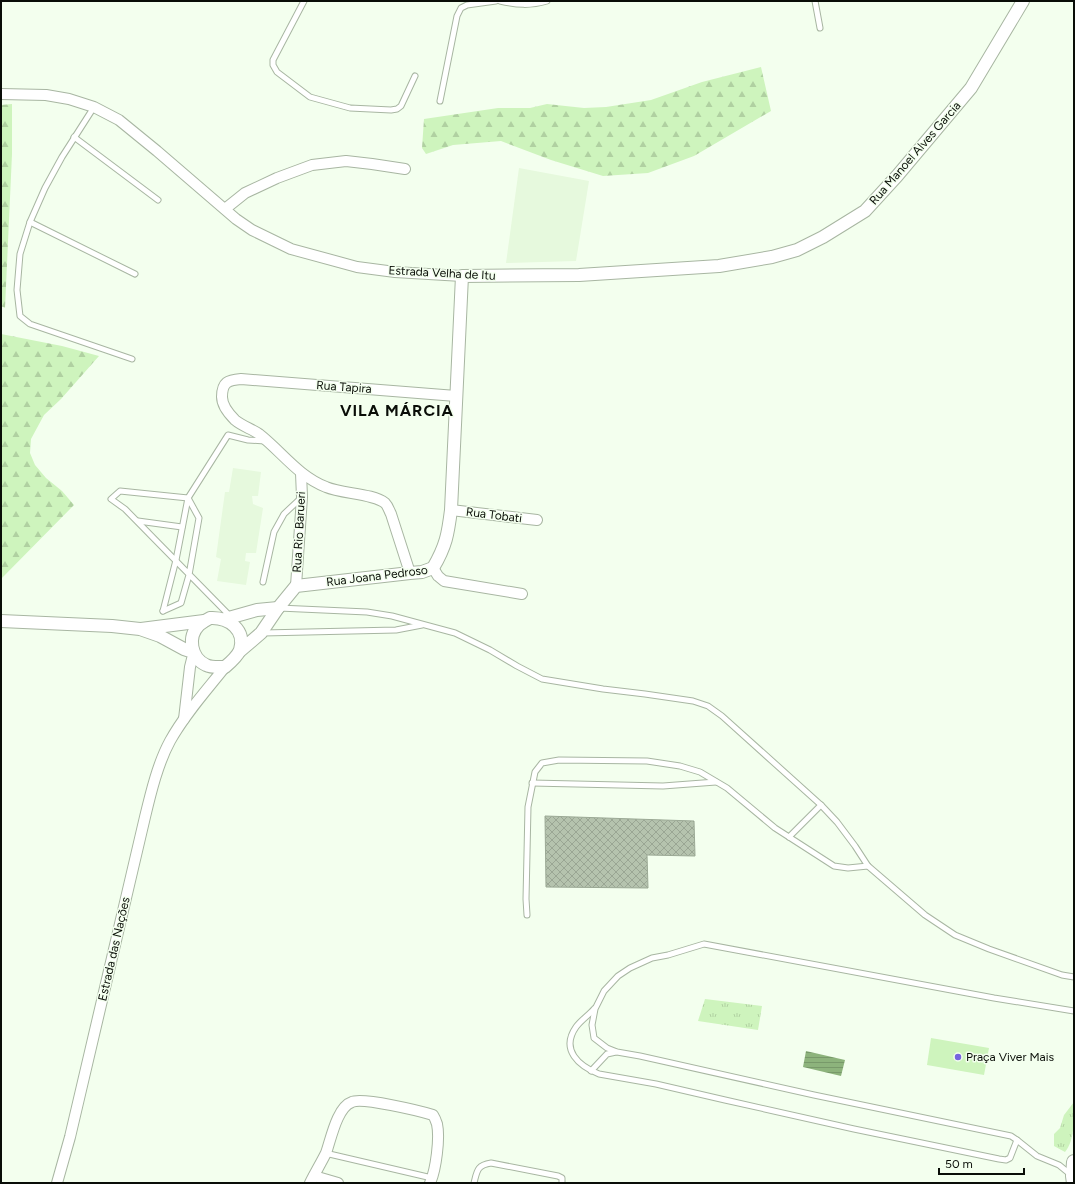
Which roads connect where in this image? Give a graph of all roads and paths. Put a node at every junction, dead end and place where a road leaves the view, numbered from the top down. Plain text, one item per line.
1 (304, 1) edge
2 (496, 1) edge
3 (500, 1) edge
4 (547, 1) edge
5 (815, 1) edge
6 (1023, 1) edge
7 (820, 28) dead end
8 (415, 76) dead end
9 (1, 94) edge
10 (440, 101) dead end
11 (94, 107) junction
12 (74, 137) junction
13 (405, 169) dead end
14 (158, 200) dead end
15 (225, 210) junction
16 (30, 222) junction
17 (719, 266) joint
18 (135, 274) dead end
19 (462, 276) junction
20 (132, 359) dead end
21 (456, 396) junction
22 (266, 441) junction
23 (301, 473) junction
24 (302, 497) junction
25 (188, 498) junction
26 (451, 510) junction
27 (537, 520) dead end
28 (137, 521) junction
29 (182, 527) junction
30 (176, 561) junction
31 (434, 568) junction
32 (410, 573) junction
33 (189, 575) junction
34 (263, 582) dead end
35 (296, 586) junction
36 (522, 594) dead end
37 (278, 608) junction
38 (228, 618) junction
39 (1, 621) edge
40 (204, 621) junction
41 (423, 624) junction
42 (140, 629) junction
43 (261, 633) junction
44 (240, 651) junction
45 (194, 653) junction
46 (225, 667) junction
47 (184, 719) junction
48 (717, 782) junction
49 (532, 783) junction
50 (821, 805) junction
51 (789, 837) junction
52 (868, 866) junction
53 (526, 915) dead end
54 (1074, 977) edge
55 (595, 1009) junction
56 (1074, 1011) edge
57 (617, 1052) junction
58 (591, 1071) junction
59 (1017, 1140) junction
60 (325, 1153) junction
61 (1074, 1162) edge
62 (312, 1180) edge
63 (431, 1180) edge
64 (1073, 1180) edge
65 (57, 1183) edge
66 (338, 1183) edge
67 (474, 1183) edge
68 (562, 1183) edge

1 - 8 lane
2 - 10 lane
3 - 4 lane
5 - 7 lane
6 - 17 street, Rua Manoel Alves Garcia
9 - 11 street, Estrada Velha de Itu
11 - 12 lane
11 - 15 street, Estrada Velha de Itu
12 - 14 lane
12 - 16 lane
13 - 15 street
15 - 19 street, Estrada Velha de Itu
16 - 18 lane
16 - 20 lane
17 - 19 street, Estrada Velha de Itu
19 - 21 street
21 - 22 street, Rua Tapira
21 - 26 street
22 - 23 street
22 - 25 lane
23 - 24 street, Rua Rio Barueri
23 - 32 street
24 - 34 lane
24 - 35 street, Rua Rio Barueri
25 - 28 lane
25 - 29 lane
25 - 33 lane
26 - 27 street, Rua Tobati
26 - 31 street
28 - 29 lane
28 - 30 lane
29 - 30 lane
30 - 33 lane
30 - 33 lane
31 - 32 street, Rua Joana Pedroso
31 - 36 street, Rua Joana Pedroso
32 - 35 street, Rua Joana Pedroso
33 - 38 lane
35 - 37 street, Rua Rio Barueri
37 - 38 street
37 - 41 lane
37 - 43 street, Rua Rio Barueri
38 - 40 street
38 - 44 street
39 - 42 street
40 - 42 street
40 - 45 street
41 - 43 lane
41 - 50 lane
42 - 45 street
43 - 44 street, Rua Rio Barueri
44 - 46 street
45 - 46 street
45 - 47 street, Estrada das Nações
46 - 47 street, Estrada das Nações
47 - 65 street, Estrada das Nações
48 - 49 lane
48 - 49 lane
48 - 51 lane
49 - 53 lane
50 - 51 lane
50 - 52 lane
51 - 52 lane
52 - 54 lane
55 - 56 lane
55 - 57 lane
55 - 58 lane
57 - 58 lane
57 - 59 lane
58 - 59 lane
59 - 64 lane
60 - 62 street
60 - 63 lane
60 - 63 street
61 - 64 main road
62 - 66 street
67 - 68 lane

